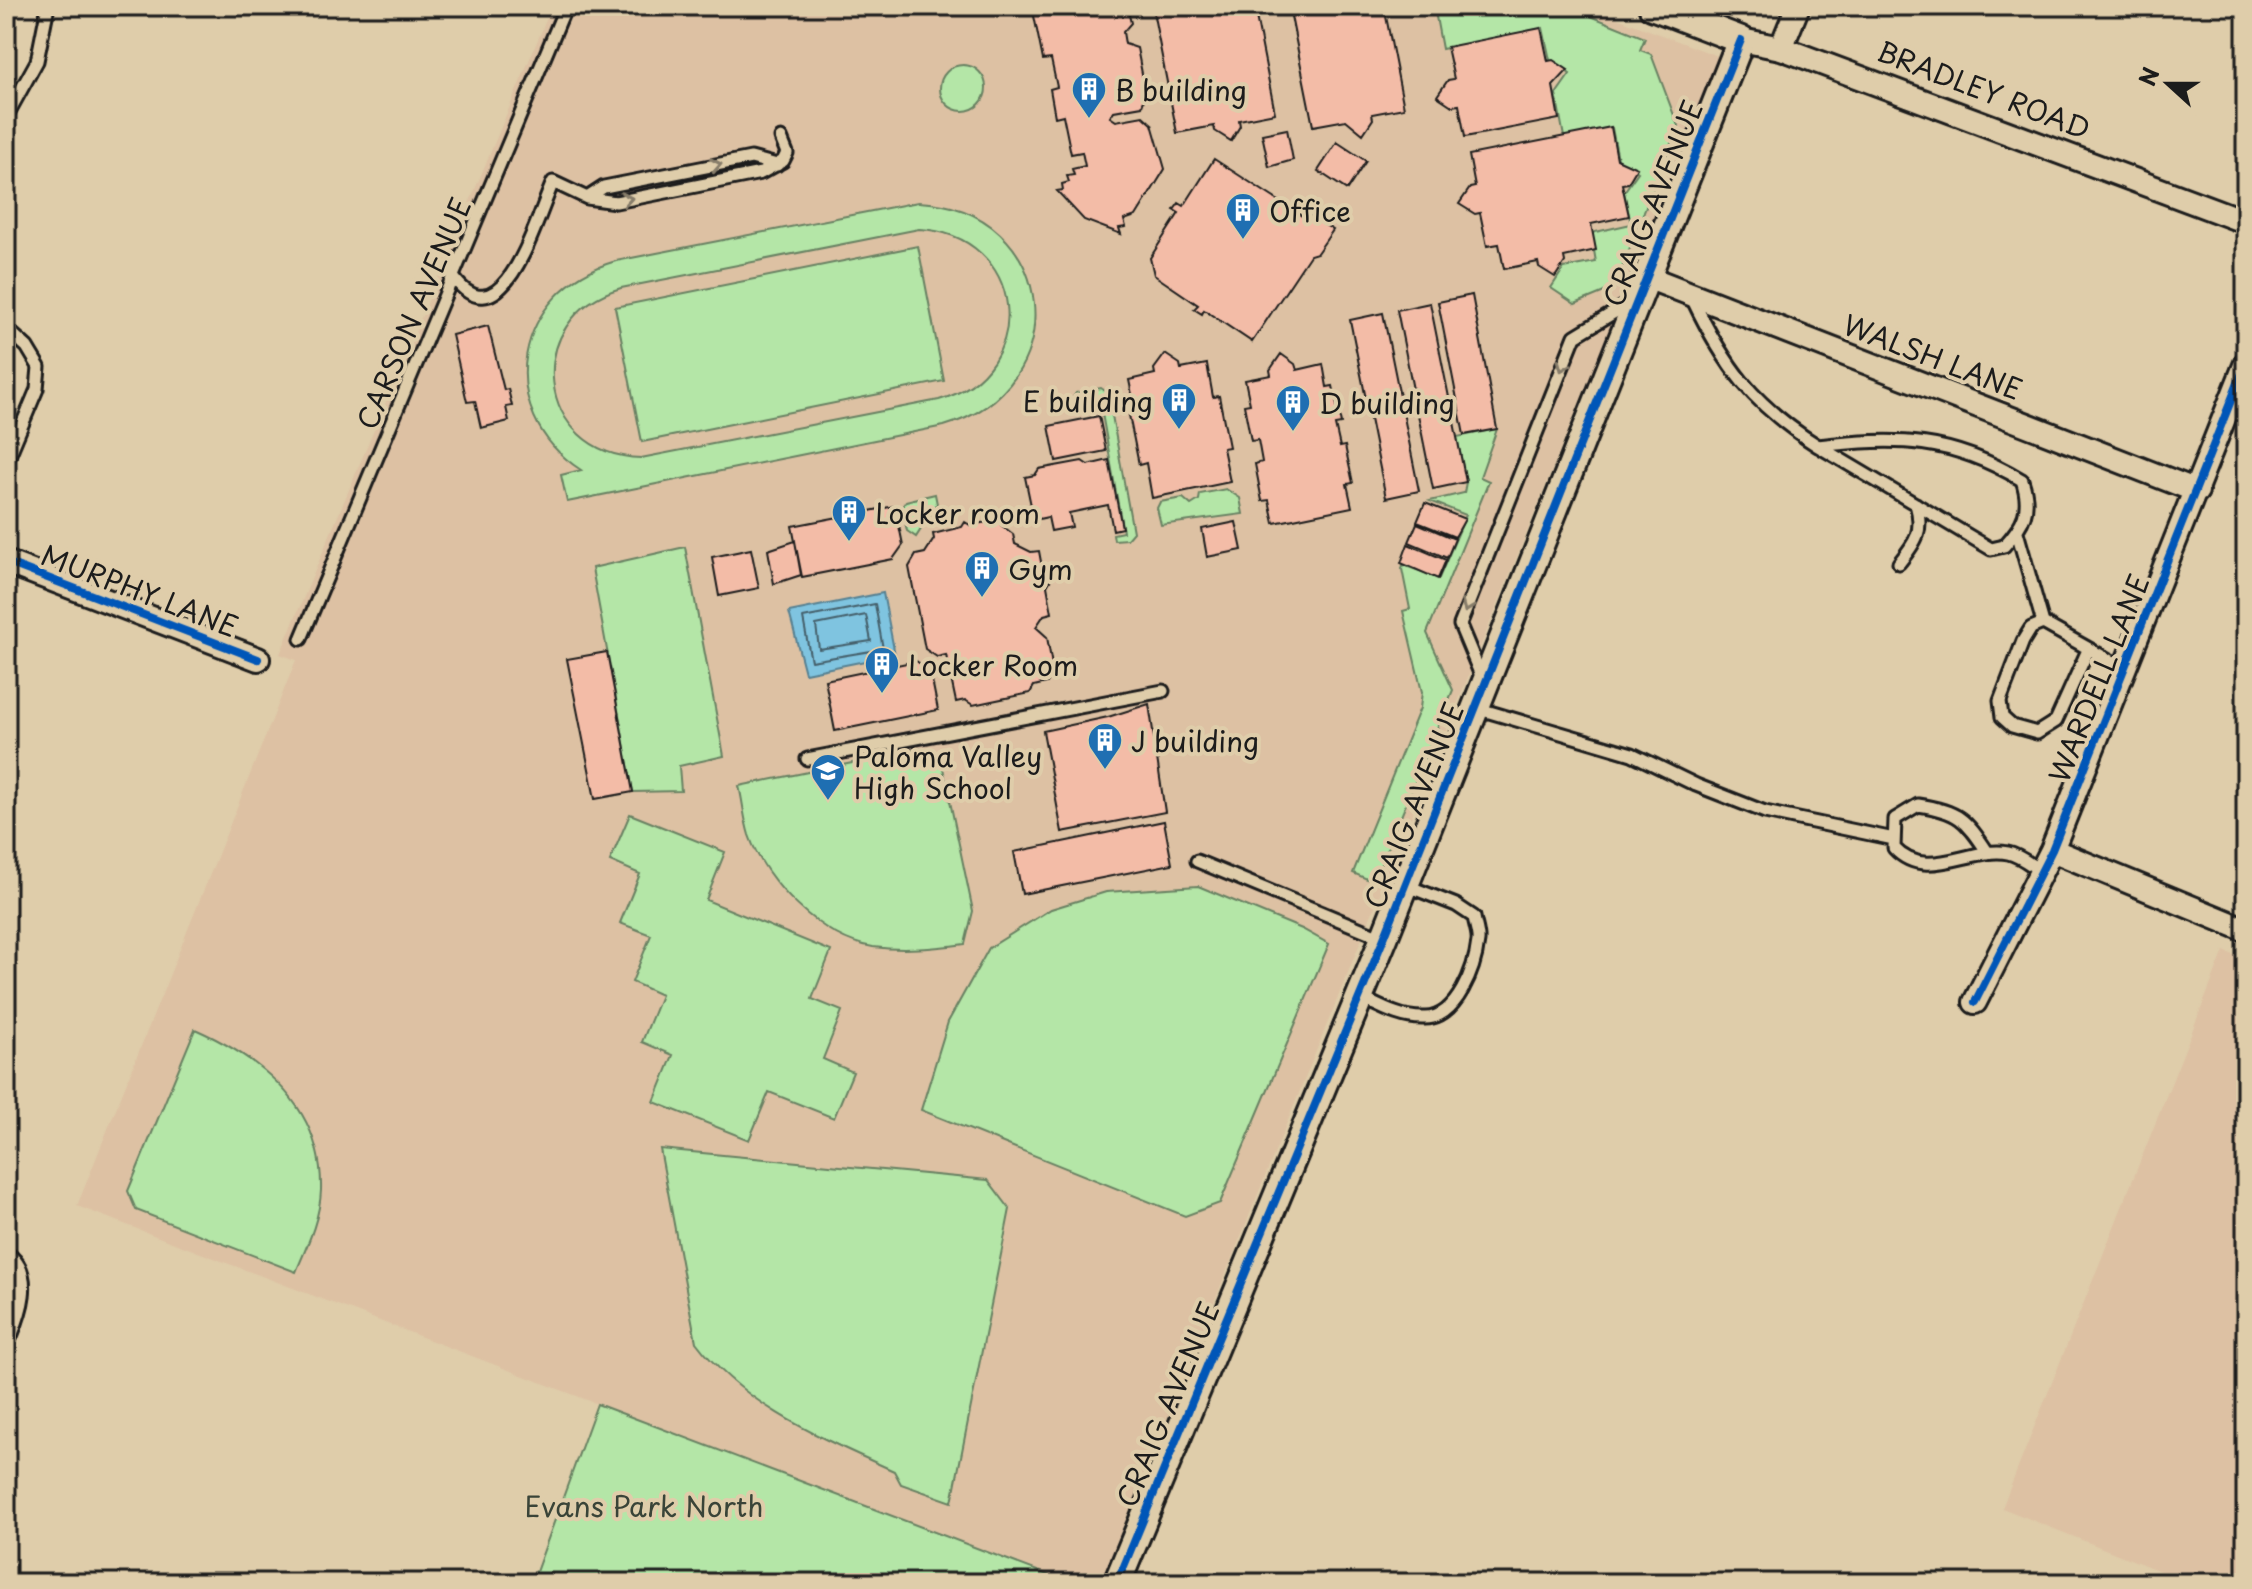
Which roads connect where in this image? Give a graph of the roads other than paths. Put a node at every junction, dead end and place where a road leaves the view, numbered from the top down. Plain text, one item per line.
1 (48, 6) edge
2 (566, 6) edge
3 (1652, 6) edge
4 (1798, 6) edge
5 (1741, 40) junction
6 (1781, 48) junction
7 (6, 117) edge
8 (781, 138) dead end
9 (2246, 222) edge
10 (454, 278) junction
11 (1643, 287) junction
12 (1690, 294) junction
13 (6, 328) edge
14 (2246, 363) edge
15 (1818, 446) junction
16 (6, 463) edge
17 (2197, 491) junction
18 (1916, 504) junction
19 (2017, 532) junction
20 (6, 562) edge
21 (1899, 563) dead end
22 (2043, 623) junction
23 (301, 639) dead end
24 (2088, 650) junction
25 (258, 659) dead end
26 (2125, 669) junction
27 (1163, 691) dead end
28 (1480, 696) junction
29 (807, 759) dead end
30 (1894, 839) junction
31 (2052, 850) junction
32 (1988, 853) junction
33 (1197, 861) dead end
34 (2041, 871) junction
35 (1405, 885) junction
36 (2246, 930) edge
37 (1384, 938) junction
38 (1359, 997) junction
39 (1975, 1002) dead end
40 (6, 1259) edge
41 (6, 1334) edge
42 (1117, 1583) edge

1 - 7 lane
2 - 10 lane, CARSON AVENUE
3 - 5 street, BRADLEY ROAD
4 - 6 street
5 - 6 street, BRADLEY ROAD
5 - 11 street, CRAIG AVENUE
6 - 9 street, BRADLEY ROAD
10 -> 8 lane
10 - 23 lane, CARSON AVENUE
11 - 12 street, WALSH LANE
11 - 28 street, CRAIG AVENUE
11 -> 28 lane
12 - 15 lane
12 - 17 street, WALSH LANE
13 - 16 lane
14 - 17 street, WARDELL LANE
15 - 18 lane
15 - 19 lane
17 - 26 street, WARDELL LANE
18 - 19 lane
18 - 21 lane
19 - 22 lane
20 - 25 street, MURPHY LANE
22 - 24 lane
22 - 24 lane
24 - 26 lane
26 - 31 street, WARDELL LANE
27 - 29 lane
28 - 30 lane
28 - 35 street, CRAIG AVENUE
30 - 32 lane
30 - 32 lane
31 - 34 street, WARDELL LANE
31 - 36 street
32 - 34 lane
33 - 37 lane
34 - 39 street, WARDELL LANE
35 - 37 street, CRAIG AVENUE
35 - 38 lane
37 - 38 street, CRAIG AVENUE
38 - 42 street, CRAIG AVENUE
40 - 41 street

